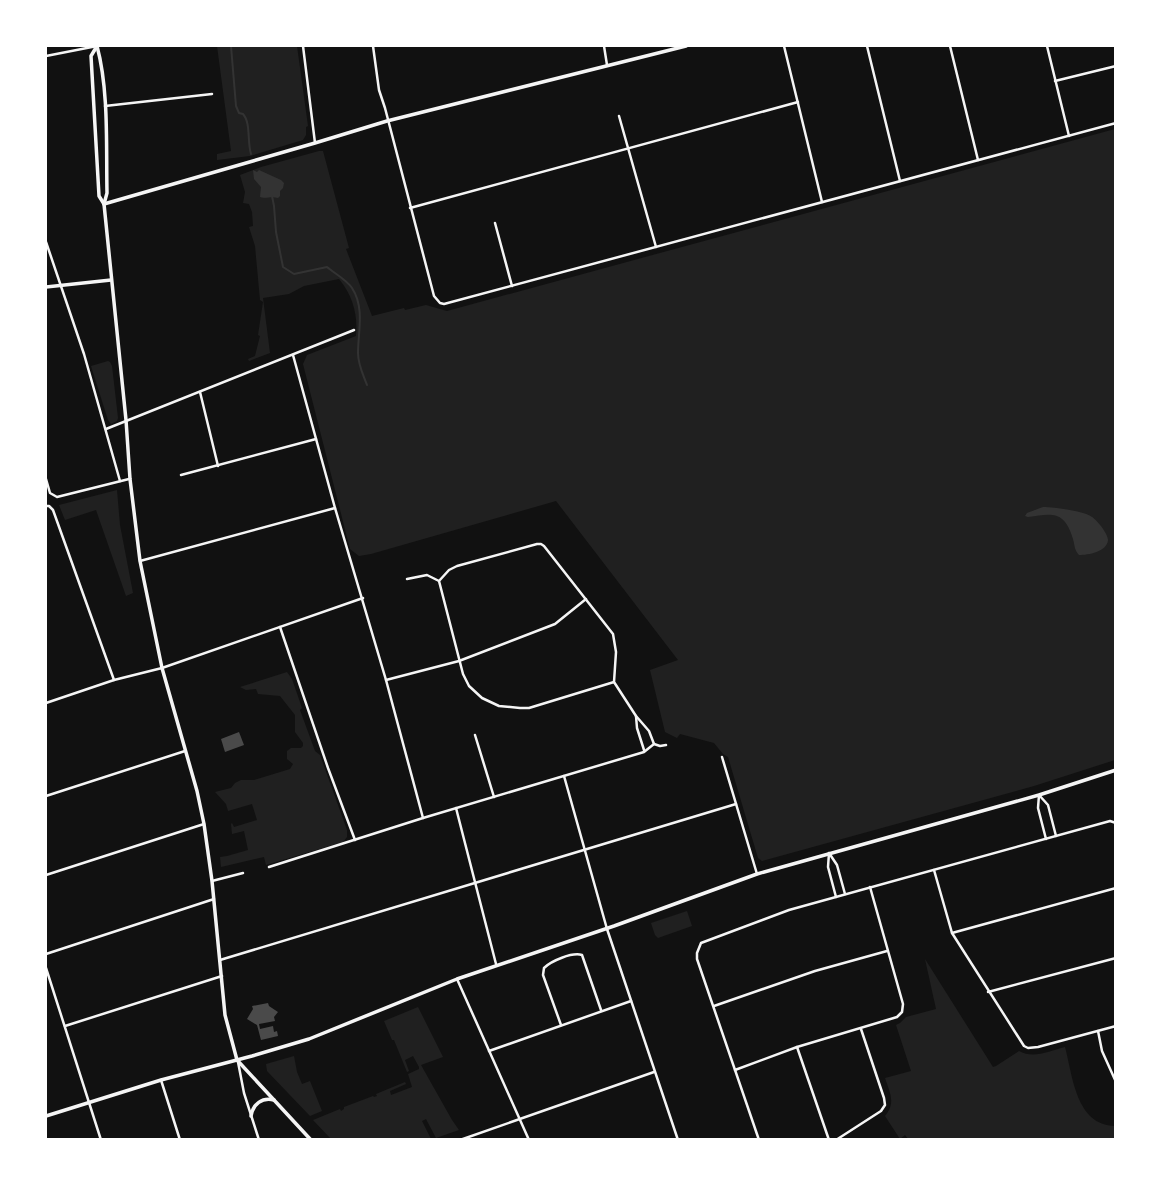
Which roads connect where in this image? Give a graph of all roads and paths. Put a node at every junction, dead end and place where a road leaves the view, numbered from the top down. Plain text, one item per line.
1 (97, 46) edge
2 (303, 46) edge
3 (373, 46) edge
4 (379, 46) edge
5 (604, 46) edge
6 (686, 46) edge
7 (784, 46) edge
8 (867, 46) edge
9 (950, 46) edge
10 (1047, 46) edge
11 (46, 56) edge
12 (607, 65) junction
13 (1115, 66) edge
14 (1055, 81) junction
15 (212, 94) dead end
16 (797, 102) junction
17 (105, 106) junction
18 (93, 108) junction
19 (619, 116) dead end
20 (387, 121) junction
21 (1115, 123) edge
22 (1069, 136) junction
23 (315, 144) junction
24 (628, 148) junction
25 (978, 160) junction
26 (900, 181) junction
27 (822, 202) junction
28 (104, 204) junction
29 (410, 208) junction
30 (495, 223) dead end
31 (46, 242) edge
32 (656, 247) junction
33 (111, 279) junction
34 (60, 285) junction
35 (512, 286) junction
36 (46, 287) edge
37 (354, 330) dead end
38 (293, 355) junction
39 (200, 392) junction
40 (126, 420) junction
41 (106, 429) junction
42 (316, 439) junction
43 (218, 466) junction
44 (181, 475) dead end
45 (46, 479) edge
46 (130, 479) junction
47 (120, 481) junction
48 (47, 506) edge
49 (335, 508) junction
50 (140, 561) junction
51 (407, 579) dead end
52 (439, 581) junction
53 (363, 598) junction
54 (586, 598) junction
55 (280, 627) junction
56 (459, 661) junction
57 (162, 668) junction
58 (114, 680) junction
59 (387, 680) junction
60 (614, 682) junction
61 (46, 702) edge
62 (636, 716) junction
63 (475, 735) dead end
64 (654, 744) junction
65 (666, 745) dead end
66 (185, 751) junction
67 (644, 751) junction
68 (722, 757) dead end
69 (1115, 771) edge
70 (564, 776) junction
71 (1039, 795) junction
72 (46, 796) edge
73 (494, 797) junction
74 (736, 804) junction
75 (456, 808) junction
76 (423, 818) junction
77 (1115, 822) edge
78 (204, 824) junction
79 (1056, 836) junction
80 (1046, 839) junction
81 (355, 841) junction
82 (584, 849) junction
83 (829, 853) junction
84 (269, 867) dead end
85 (934, 870) junction
86 (243, 873) dead end
87 (757, 874) junction
88 (46, 875) edge
89 (212, 881) junction
90 (475, 882) junction
91 (870, 887) junction
92 (1115, 888) edge
93 (845, 894) junction
94 (836, 897) junction
95 (214, 900) junction
96 (607, 929) junction
97 (952, 933) junction
98 (888, 951) junction
99 (46, 954) edge
100 (1115, 958) edge
101 (220, 960) junction
102 (496, 965) junction
103 (46, 968) edge
104 (222, 976) junction
105 (457, 979) junction
106 (989, 992) junction
107 (631, 1001) junction
108 (714, 1006) junction
109 (601, 1010) junction
110 (561, 1025) junction
111 (1115, 1026) edge
112 (64, 1027) junction
113 (861, 1028) junction
114 (1098, 1031) junction
115 (797, 1047) junction
116 (488, 1051) junction
117 (237, 1060) junction
118 (735, 1070) junction
119 (654, 1072) junction
120 (161, 1080) junction
121 (1115, 1082) edge
122 (276, 1101) junction
123 (89, 1102) junction
124 (46, 1116) edge
125 (251, 1116) junction
126 (519, 1118) junction
127 (101, 1139) edge
128 (180, 1139) edge
129 (259, 1139) edge
130 (311, 1139) edge
131 (460, 1139) edge
132 (529, 1139) edge
133 (678, 1139) edge
134 (759, 1139) edge
135 (829, 1139) edge
136 (836, 1139) edge

1 - 11 street
1 - 17 street
1 - 18 street
2 - 23 street
3 - 4 street
3 - 20 street
5 - 12 street
6 - 12 street
7 - 16 street
8 - 26 street
9 - 25 street
10 - 14 street
12 - 20 street
13 - 14 street
14 - 22 street
15 - 17 street
16 - 24 street
16 - 27 street
17 - 18 street
17 - 28 street
18 - 28 street
19 - 24 street
20 - 23 street
20 - 29 street
21 - 22 street
22 - 25 street
23 - 28 street
24 - 29 street
24 - 32 street
25 - 26 street
26 - 27 street
27 - 32 street
28 - 33 street
29 - 35 street
30 - 35 street
31 - 34 street
32 - 35 street
33 - 34 street
33 - 40 street
34 - 36 street
34 - 41 street
37 - 38 street
38 - 39 street
38 - 42 street
39 - 40 street
39 - 43 street
40 - 41 street
40 - 46 street
41 - 47 street
42 - 43 street
42 - 49 street
43 - 44 street
45 - 47 street
46 - 47 street
46 - 50 street
48 - 58 street
49 - 50 street
49 - 53 street
50 - 57 street
51 - 52 street
52 - 54 street
52 - 56 street
53 - 55 street
53 - 59 street
54 - 56 street
54 - 60 street
55 - 57 street
55 - 81 street
56 - 59 street
56 - 60 street
57 - 58 street
57 - 66 street
58 - 61 street
59 - 76 street
60 - 62 street
62 - 64 street
62 - 67 street
63 - 73 street
64 - 65 street
64 - 67 street
66 - 72 street
66 - 78 street
67 - 70 street
68 - 74 street
69 - 71 street
70 - 73 street
70 - 82 street
71 - 79 street
71 - 80 street
71 - 83 street
73 - 75 street
74 - 82 street
74 - 87 street
75 - 76 street
75 - 90 street
76 - 81 street
77 - 79 street
78 - 88 street
78 - 89 street
79 - 80 street
80 - 85 street
81 - 84 street
82 - 90 street
82 - 96 street
83 - 87 street
83 - 93 street
83 - 94 street
85 - 91 street
85 - 97 street
86 - 89 street
87 - 96 street
89 - 95 street
90 - 101 street
90 - 102 street
91 - 93 street
91 - 98 street
92 - 97 street
93 - 94 street
94 - 108 street
95 - 99 street
95 - 101 street
96 - 102 street
96 - 107 street
97 - 106 street
98 - 108 street
98 - 113 street
100 - 106 street
101 - 104 street
102 - 105 street
103 - 112 street
104 - 112 street
104 - 117 street
105 - 116 street
105 - 117 street
106 - 114 street
107 - 109 street
107 - 119 street
108 - 118 street
109 - 110 street
109 - 110 street
110 - 116 street
111 - 114 street
112 - 123 street
113 - 115 street
113 - 136 street
114 - 121 street
115 - 118 street
115 - 135 street
116 - 126 street
117 - 120 street
117 - 122 street
117 - 125 street
118 - 134 street
119 - 126 street
119 - 133 street
120 - 123 street
120 - 128 street
122 - 125 street
122 - 130 street
123 - 124 street
123 - 127 street
125 - 129 street
126 - 131 street
126 - 132 street

